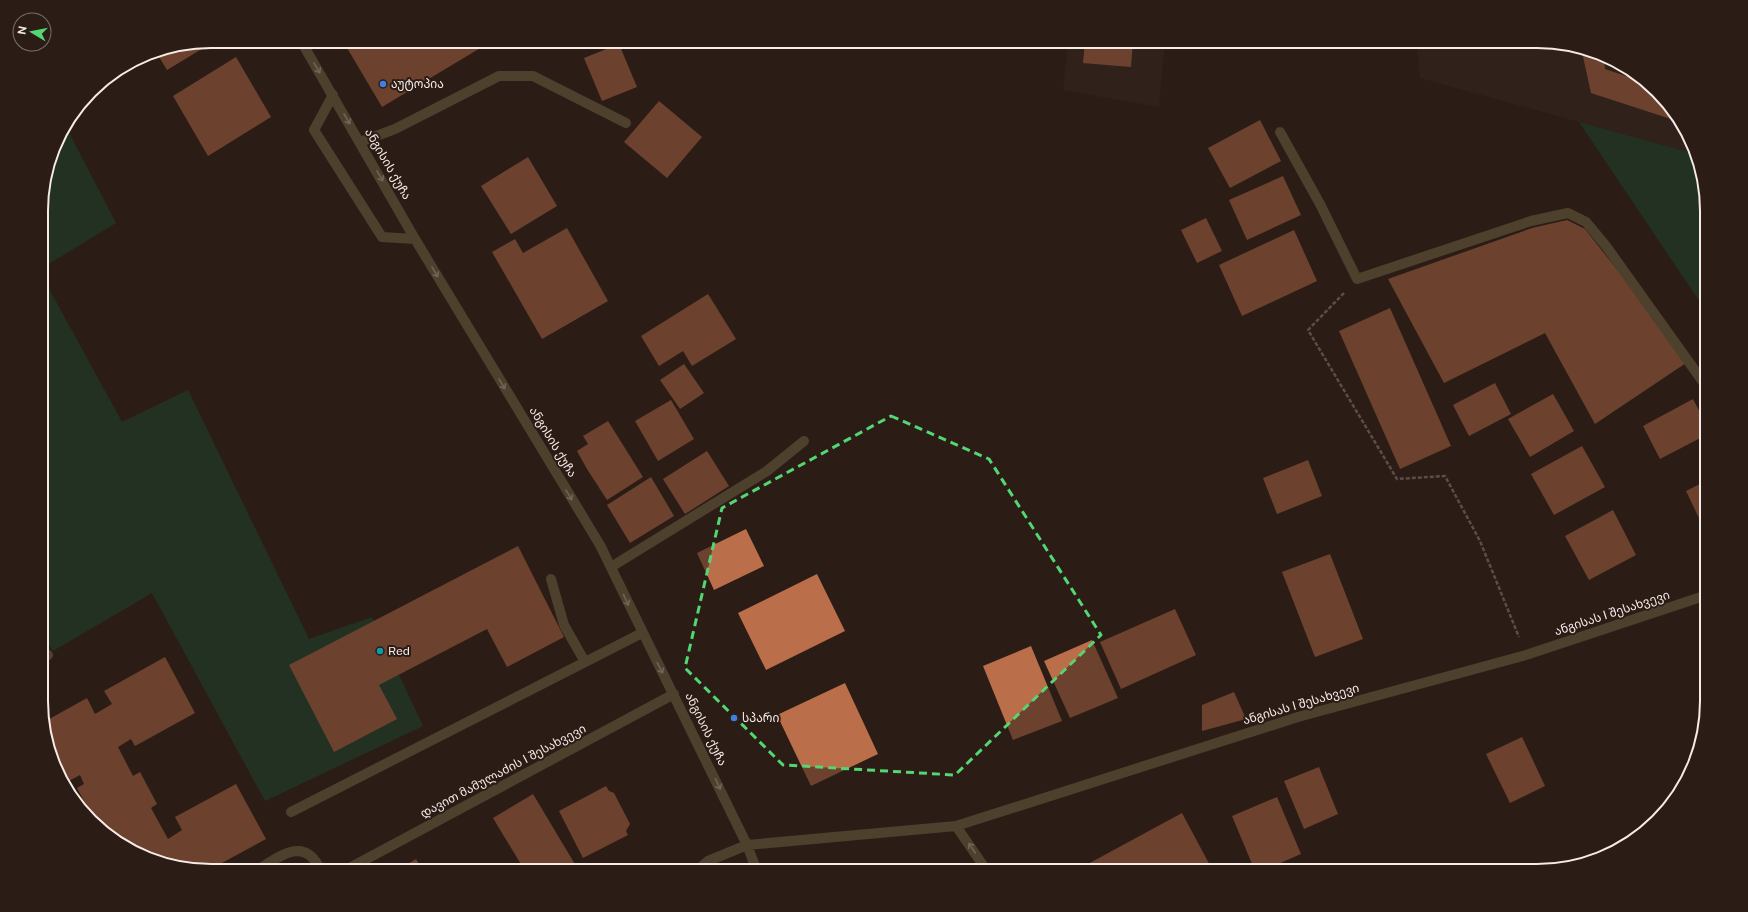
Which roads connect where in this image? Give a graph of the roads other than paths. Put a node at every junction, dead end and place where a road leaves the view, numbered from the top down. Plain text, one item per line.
1 (305, 48) edge
2 (333, 95) junction
3 (626, 123) dead end
4 (1280, 132) dead end
5 (360, 142) junction
6 (415, 239) junction
7 (1700, 378) edge
8 (804, 441) dead end
9 (611, 567) junction
10 (552, 579) dead end
11 (1700, 597) edge
12 (642, 633) junction
13 (585, 662) junction
14 (674, 694) junction
15 (291, 812) dead end
16 (956, 826) junction
17 (747, 845) junction
18 (268, 864) edge
19 (318, 864) edge
20 (357, 864) edge
21 (704, 864) edge
22 (754, 864) edge
23 (982, 864) edge

1 -> 2 street, ანგისის ქუჩა
2 -> 5 street, ანგისის ქუჩა
2 - 6 street
3 - 5 street
4 - 7 street
5 -> 6 street, ანგისის ქუჩა
6 -> 9 street, ანგისის ქუჩა
8 - 9 street
9 -> 12 street, ანგისის ქუჩა
10 - 13 street
11 - 16 street, ანგისას I შესახვევი
12 - 13 street
12 -> 14 street, ანგისის ქუჩა
13 - 15 street
14 -> 17 street, ანგისის ქუჩა
14 - 20 street, დავით მამულაძის I შესახვევი
16 - 17 street, ანგისას I შესახვევი
23 -> 16 street
17 - 21 street, ანგისას I შესახვევი
17 - 22 street, ანგისის ქუჩა
18 - 19 street

